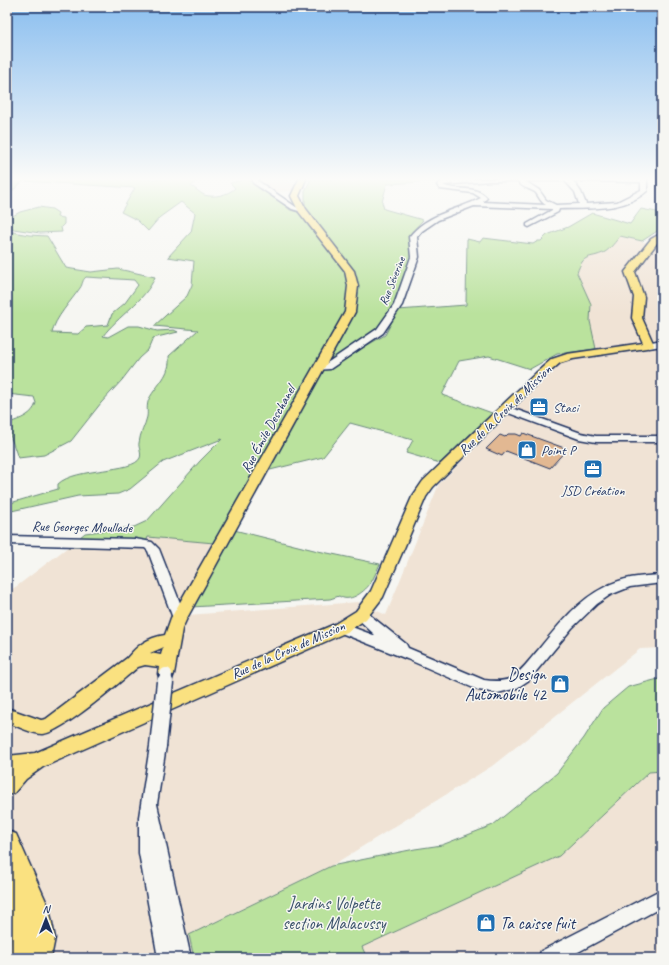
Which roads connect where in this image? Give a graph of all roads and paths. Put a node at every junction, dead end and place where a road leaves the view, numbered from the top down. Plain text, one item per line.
1 (313, 224) edge
2 (425, 224) edge
3 (662, 236) edge
4 (656, 344) edge
5 (318, 368) junction
6 (506, 409) junction
7 (662, 438) edge
8 (7, 540) edge
9 (662, 580) edge
10 (361, 615) junction
11 (178, 618) junction
12 (341, 628) junction
13 (172, 640) junction
14 (412, 655) junction
15 (133, 662) junction
16 (167, 668) junction
17 (10, 717) edge
18 (37, 761) junction
19 (7, 764) edge
20 (7, 772) edge
21 (7, 778) edge
22 (7, 787) edge
23 (149, 801) junction
24 (7, 842) edge
25 (7, 880) edge
26 (662, 898) edge
27 (22, 958) edge
28 (38, 958) edge
29 (167, 958) edge
30 (182, 958) edge
31 (548, 958) edge

1 - 5 main road, Rue Émile Deschanel
2 - 5 street, Rue Séverine
3 - 4 main road
4 - 6 main road, Rue de la Croix de Mission
5 - 11 main road, Rue Émile Deschanel
6 - 7 street
6 - 10 main road, Rue de la Croix de Mission
8 - 11 street, Rue Georges Moullade
9 - 14 street
10 - 12 main road, Rue de la Croix de Mission
10 - 14 street
11 - 13 main road, Rue Émile Deschanel
12 - 14 street
12 - 18 main road, Rue de la Croix de Mission
13 - 15 main road
13 - 16 main road, Rue Émile Deschanel
15 - 16 main road
15 - 17 main road
16 - 23 street, bridge
18 - 19 main road
18 - 22 main road
20 - 21 main road
23 - 29 street
23 - 30 street
24 - 28 highway
25 - 27 highway
26 - 31 street

